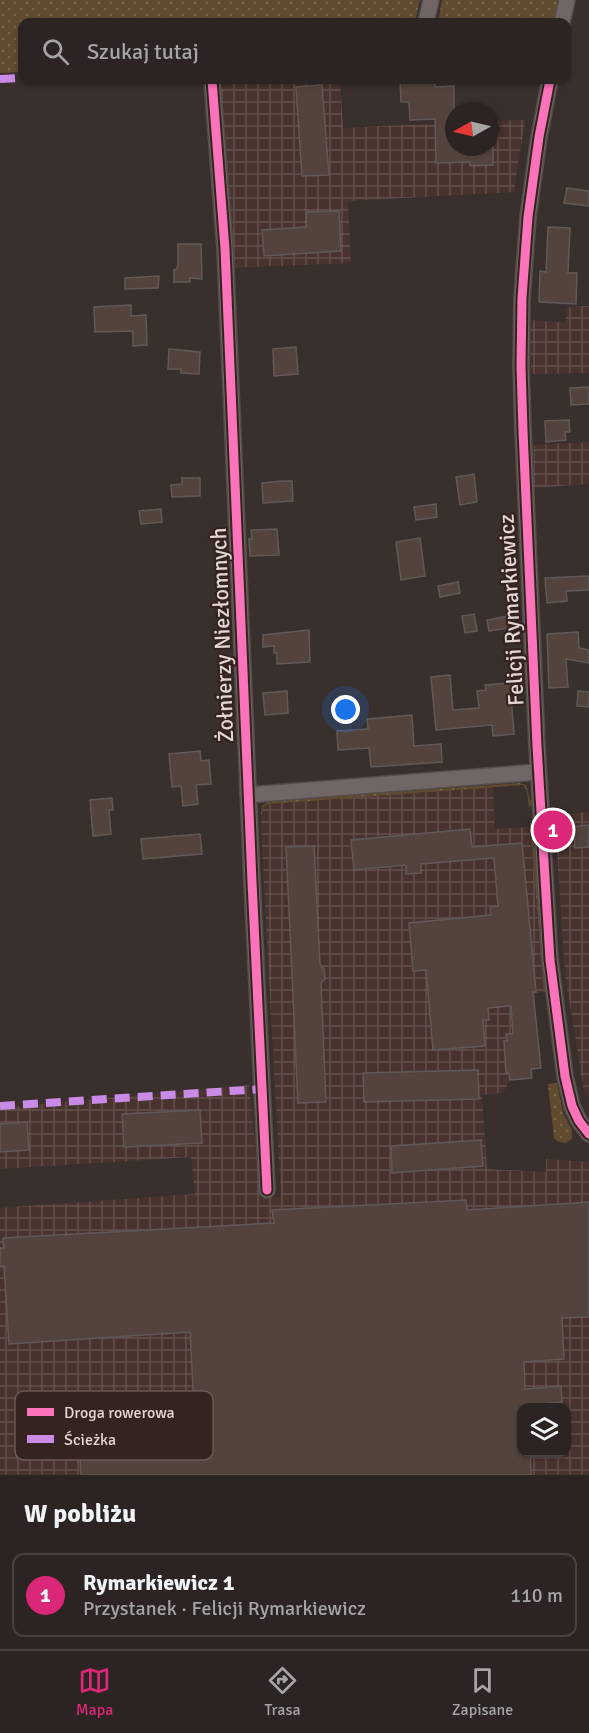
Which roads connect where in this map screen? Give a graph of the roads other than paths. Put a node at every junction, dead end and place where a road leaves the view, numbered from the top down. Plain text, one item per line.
1 (431, 0) edge
2 (567, 0) edge
3 (427, 18) edge
4 (563, 18) edge
5 (212, 84) edge
6 (549, 84) edge
7 (538, 772) junction
8 (248, 795) junction
9 (589, 1134) edge
10 (267, 1190) dead end

1 - 3 street
2 - 4 street
5 - 8 street, Żołnierzy Niezłomnych
6 - 7 street, Felicji Rymarkiewicz
7 - 8 street
7 - 9 street, Felicji Rymarkiewicz
8 - 10 street, Żołnierzy Niezłomnych

